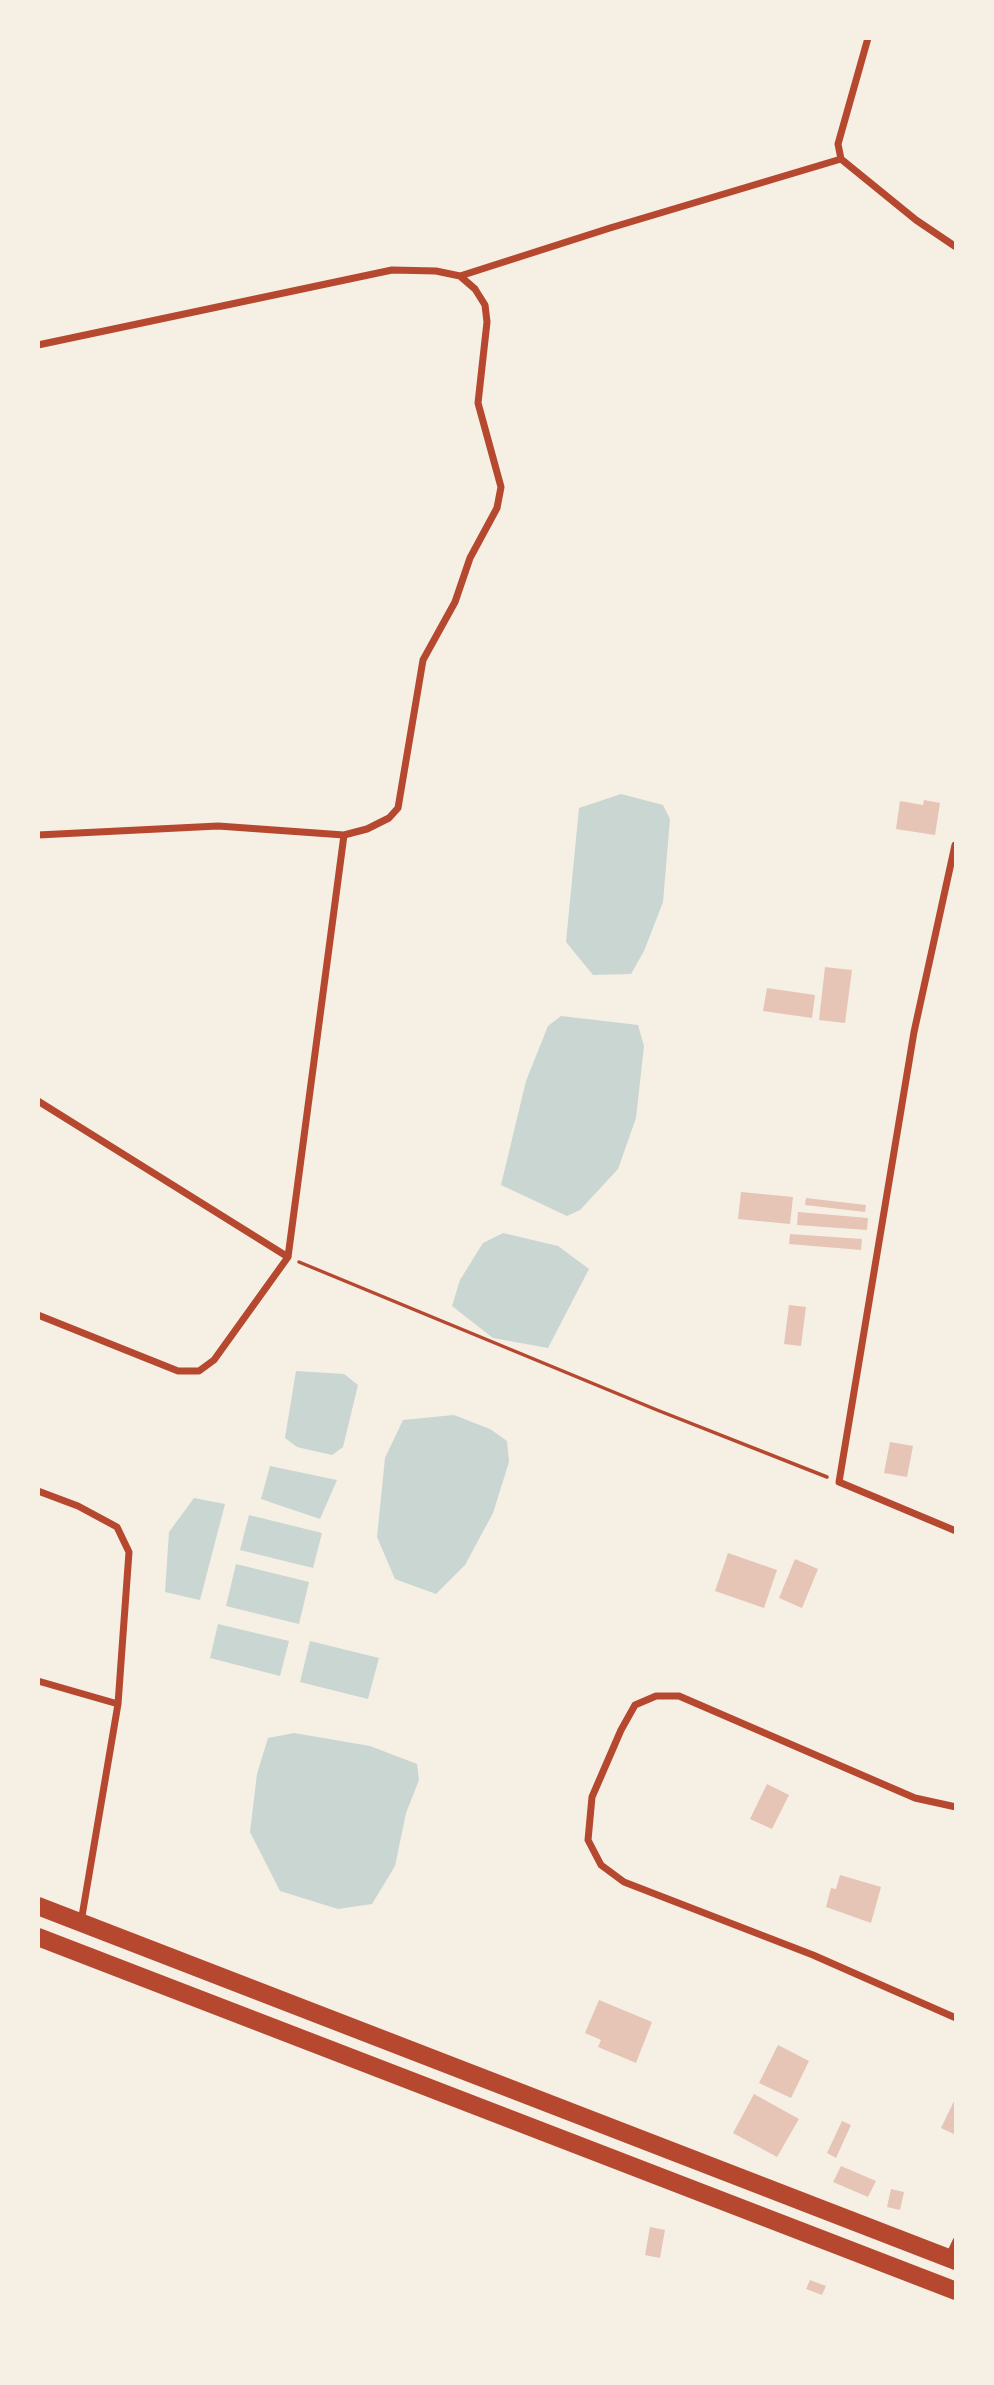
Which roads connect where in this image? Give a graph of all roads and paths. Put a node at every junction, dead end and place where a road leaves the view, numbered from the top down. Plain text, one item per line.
1 (868, 38) edge
2 (841, 159) junction
3 (956, 247) edge
4 (460, 276) junction
5 (38, 345) edge
6 (38, 835) edge
7 (344, 835) junction
8 (956, 845) edge
9 (38, 1101) edge
10 (288, 1257) junction
11 (38, 1315) edge
12 (839, 1482) junction
13 (38, 1491) edge
14 (956, 1531) edge
15 (38, 1681) edge
16 (118, 1704) junction
17 (956, 1807) edge
18 (38, 1906) edge
19 (80, 1922) junction
20 (38, 1937) edge
21 (956, 2018) edge
22 (956, 2241) edge
23 (952, 2260) edge
24 (956, 2291) edge

1 - 2 street
2 - 3 street
2 - 4 street
4 - 5 street
4 - 7 street
6 - 7 street
7 - 10 street
8 - 12 street
9 - 10 street
10 - 11 street
10 - 12 path
12 - 14 street
13 - 16 street
15 - 16 street
16 - 19 street
17 - 21 street
18 - 19 main road
19 - 23 main road
20 - 24 main road
22 - 23 street

